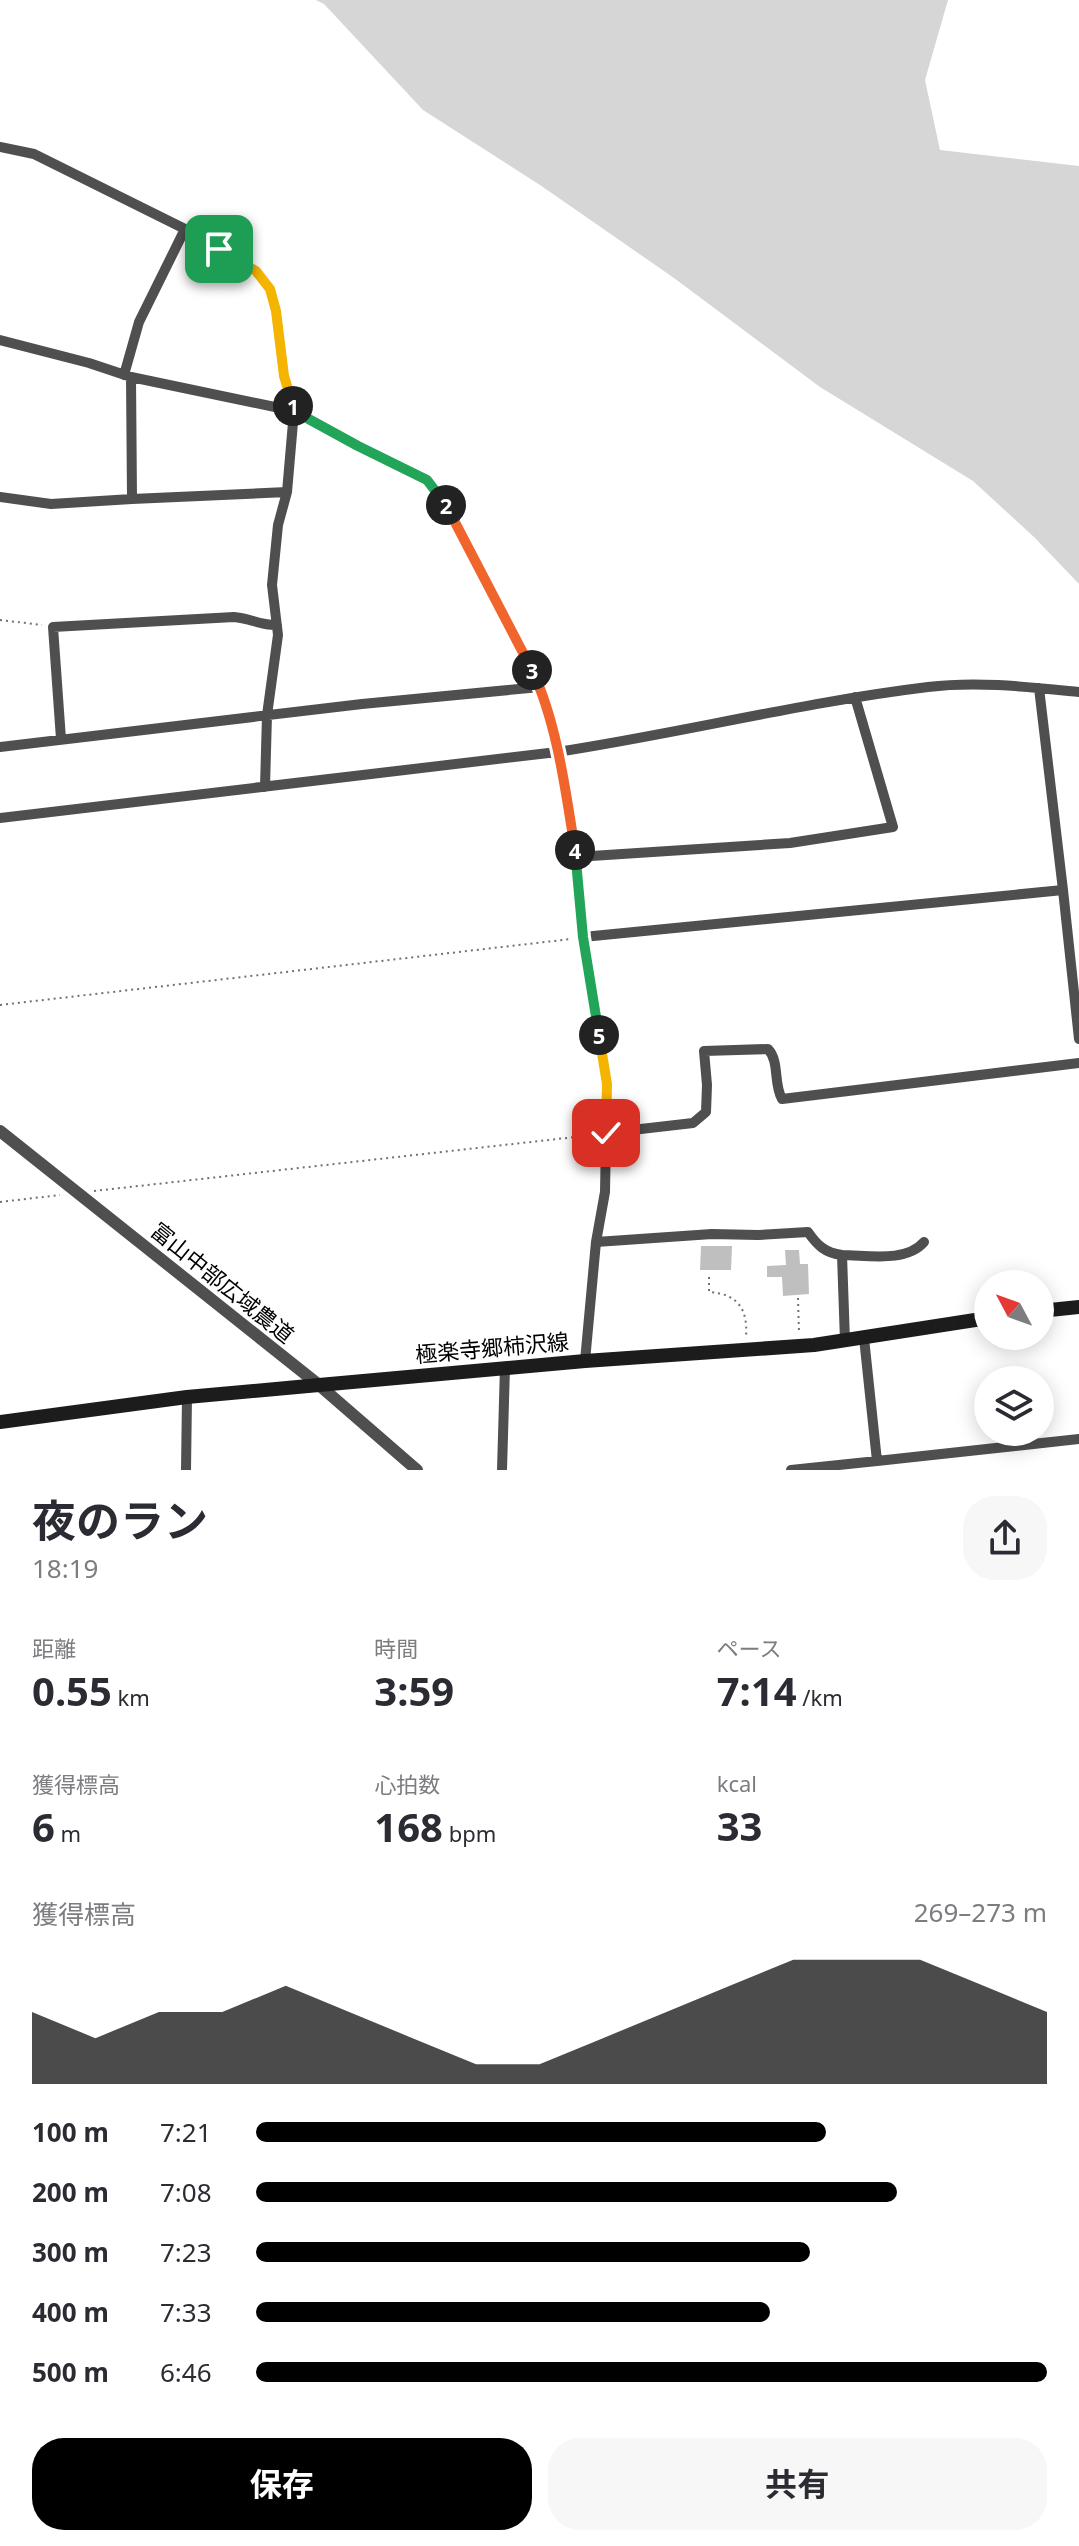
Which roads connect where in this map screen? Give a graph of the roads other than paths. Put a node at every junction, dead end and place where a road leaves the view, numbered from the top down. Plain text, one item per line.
1 (0, 147) edge
2 (185, 229) junction
3 (0, 340) edge
4 (127, 376) junction
5 (294, 411) junction
6 (287, 492) junction
7 (0, 497) edge
8 (132, 499) junction
9 (277, 625) junction
10 (540, 687) junction
11 (1039, 688) junction
12 (1079, 692) edge
13 (855, 697) junction
14 (267, 715) junction
15 (61, 739) junction
16 (0, 747) edge
17 (557, 752) junction
18 (265, 787) junction
19 (0, 818) edge
20 (576, 857) junction
21 (1063, 890) junction
22 (583, 937) junction
23 (1079, 1039) edge
24 (1079, 1063) edge
25 (0, 1131) edge
26 (606, 1133) junction
27 (596, 1242) junction
28 (924, 1242) dead end
29 (842, 1255) junction
30 (1079, 1307) edge
31 (1054, 1310) edge
32 (974, 1320) edge
33 (864, 1338) junction
34 (845, 1341) junction
35 (585, 1361) junction
36 (505, 1367) junction
37 (319, 1385) junction
38 (187, 1397) junction
39 (0, 1422) edge
40 (1079, 1439) edge
41 (877, 1461) junction
42 (186, 1470) edge
43 (417, 1470) edge
44 (502, 1470) edge
45 (791, 1470) edge

1 - 2 street
2 - 4 street
2 - 5 street
3 - 4 street
4 - 5 street
4 - 8 street
5 - 6 street
5 - 10 street
6 - 8 street
6 - 9 street
7 - 8 street
9 - 14 street
9 - 15 street
10 - 14 street
10 - 17 street
11 - 12 street
11 - 13 street
11 - 21 street
13 - 17 street
13 - 20 street
14 - 15 street
14 - 18 street
15 - 16 street
17 - 18 street
17 - 20 street
18 - 19 street
20 - 22 street
21 - 22 street
21 - 23 street
22 - 26 street
24 - 26 street
25 - 37 street, 富山中部広域農道
26 - 27 street
27 - 29 street
27 - 35 street
28 - 29 street
29 - 34 street
30 - 31 main road
32 - 33 main road, 極楽寺郷柿沢線
33 - 34 main road, 極楽寺郷柿沢線
33 - 41 street
34 - 35 main road, 極楽寺郷柿沢線
35 - 36 main road, 極楽寺郷柿沢線
36 - 37 main road, 極楽寺郷柿沢線
36 - 44 street
37 - 38 main road, 極楽寺郷柿沢線
37 - 43 street, 富山中部広域農道
38 - 39 main road, 極楽寺郷柿沢線
38 - 42 street
40 - 41 street
41 - 45 street

